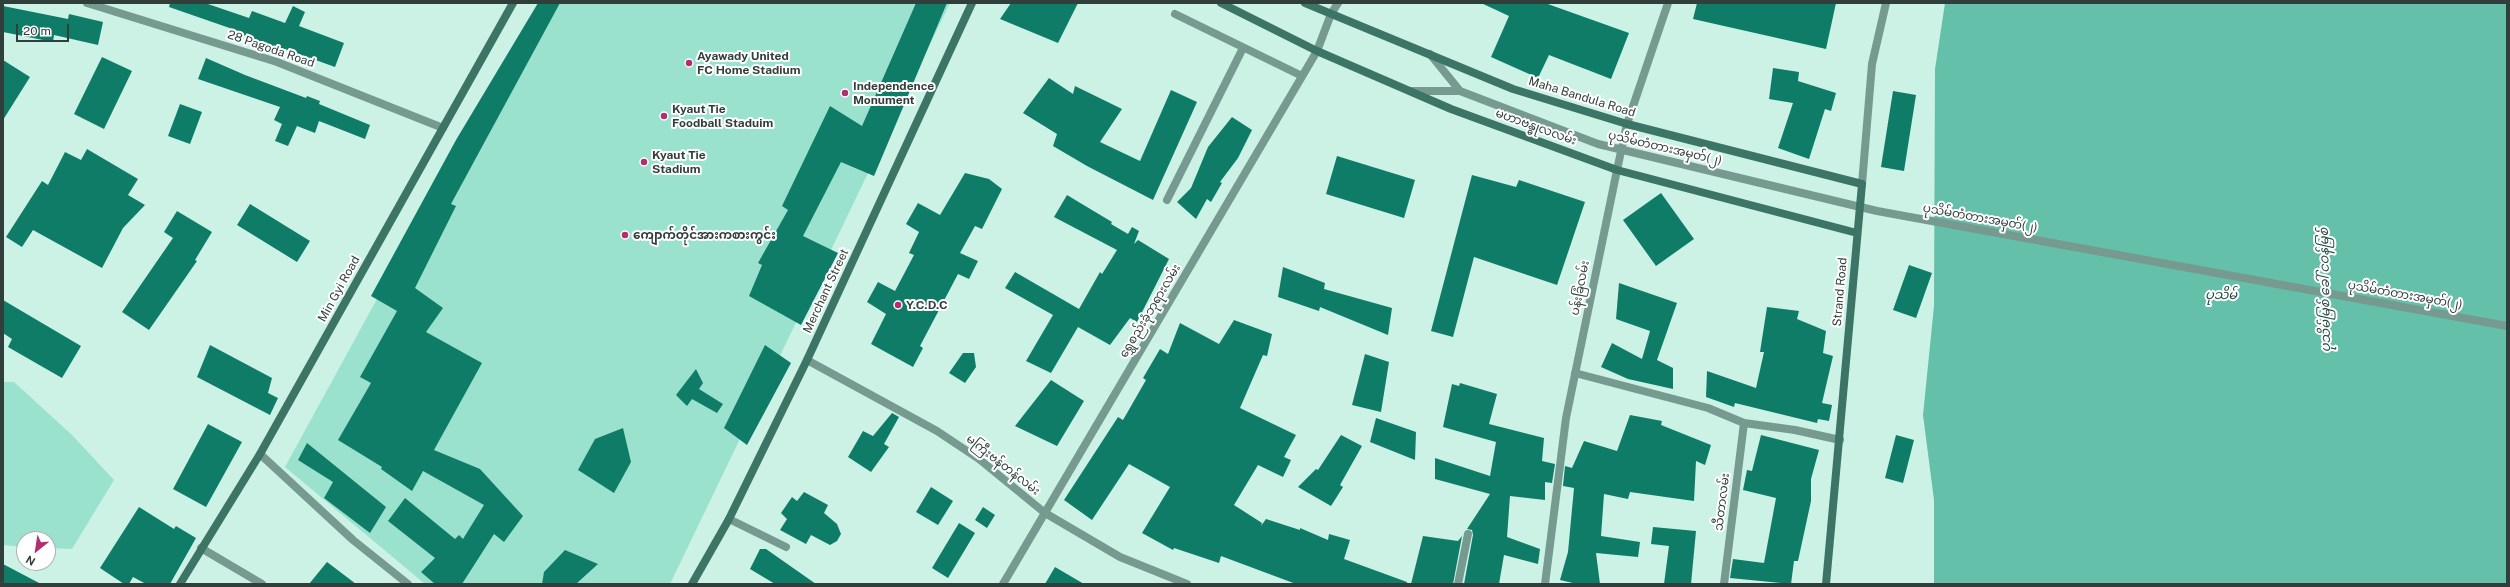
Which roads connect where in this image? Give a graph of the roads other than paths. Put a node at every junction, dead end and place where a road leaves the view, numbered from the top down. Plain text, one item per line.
1 (87, 3) edge
2 (513, 3) edge
3 (972, 3) edge
4 (1221, 3) edge
5 (1305, 3) edge
6 (1338, 3) edge
7 (1668, 3) edge
8 (1886, 3) edge
9 (1175, 14) dead end
10 (1331, 14) junction
11 (1243, 48) junction
12 (1317, 51) junction
13 (1430, 54) junction
14 (1302, 76) junction
15 (1410, 91) junction
16 (1460, 91) junction
17 (1627, 124) junction
18 (443, 128) junction
19 (1617, 170) junction
20 (1862, 184) junction
21 (1167, 200) dead end
22 (1857, 233) junction
23 (2507, 326) edge
24 (807, 360) junction
25 (1575, 373) junction
26 (1744, 423) junction
27 (1840, 440) junction
28 (260, 454) junction
29 (1045, 513) junction
30 (729, 519) junction
31 (1468, 534) dead end
32 (786, 547) dead end
33 (201, 548) junction
34 (180, 584) edge
35 (262, 584) edge
36 (408, 584) edge
37 (692, 584) edge
38 (1003, 584) edge
39 (1187, 584) edge
40 (1458, 584) edge
41 (1545, 584) edge
42 (1724, 584) edge
43 (1826, 584) edge

1 - 18 street, 28 Pagoda Road
2 - 18 main road, Min Gyi Road
3 - 24 main road, Merchant Street
4 - 12 main road, မဟာဗန္ဓုလလမ်း
5 - 10 main road, Maha Bandula Road
6 - 10 street, ရွှေစည်းခုံဘုရားလမ်း
7 - 17 street, ပန်းခြံလမ်း
8 - 20 street, Strand Road
9 - 11 street
10 - 12 street, ရွှေစည်းခုံဘုရားလမ်း
10 - 13 main road, Maha Bandula Road
11 - 14 street
11 - 21 street
12 - 14 street, ရွှေစည်းခုံဘုရားလမ်း
12 - 15 main road, မဟာဗန္ဓုလလမ်း
13 - 16 street
13 - 17 main road, Maha Bandula Road
14 - 29 street, ရွှေစည်းခုံဘုရားလမ်း
15 - 16 street
15 - 19 main road, မဟာဗန္ဓုလလမ်း
16 - 23 street, ပုသိမ်တံတားအမှတ်(၂)
17 - 19 street, ပန်းခြံလမ်း
17 - 20 main road, Maha Bandula Road
18 - 28 main road, Min Gyi Road
19 - 22 main road, မဟာဗန္ဓုလလမ်း
19 - 25 street, ပန်းခြံလမ်း
20 - 22 main road, Strand Road
22 - 27 main road, Strand Road
24 - 29 street, မကြီးဗန်တန်လမ်း
24 - 30 main road, Merchant Street
25 - 26 street
25 - 41 street, ပန်းခြံလမ်း
26 - 27 street
26 - 42 street, သီတာလမ်း
27 - 43 main road, Strand Road
28 - 33 main road, Min Gyi Road
28 - 36 street
29 - 38 street, ရွှေစည်းခုံဘုရားလမ်း
29 - 39 street, မကြီးဗန်တန်လမ်း
30 - 32 street
30 - 37 main road, Merchant Street
31 - 40 street
33 - 34 main road, Min Gyi Road
33 - 35 street

